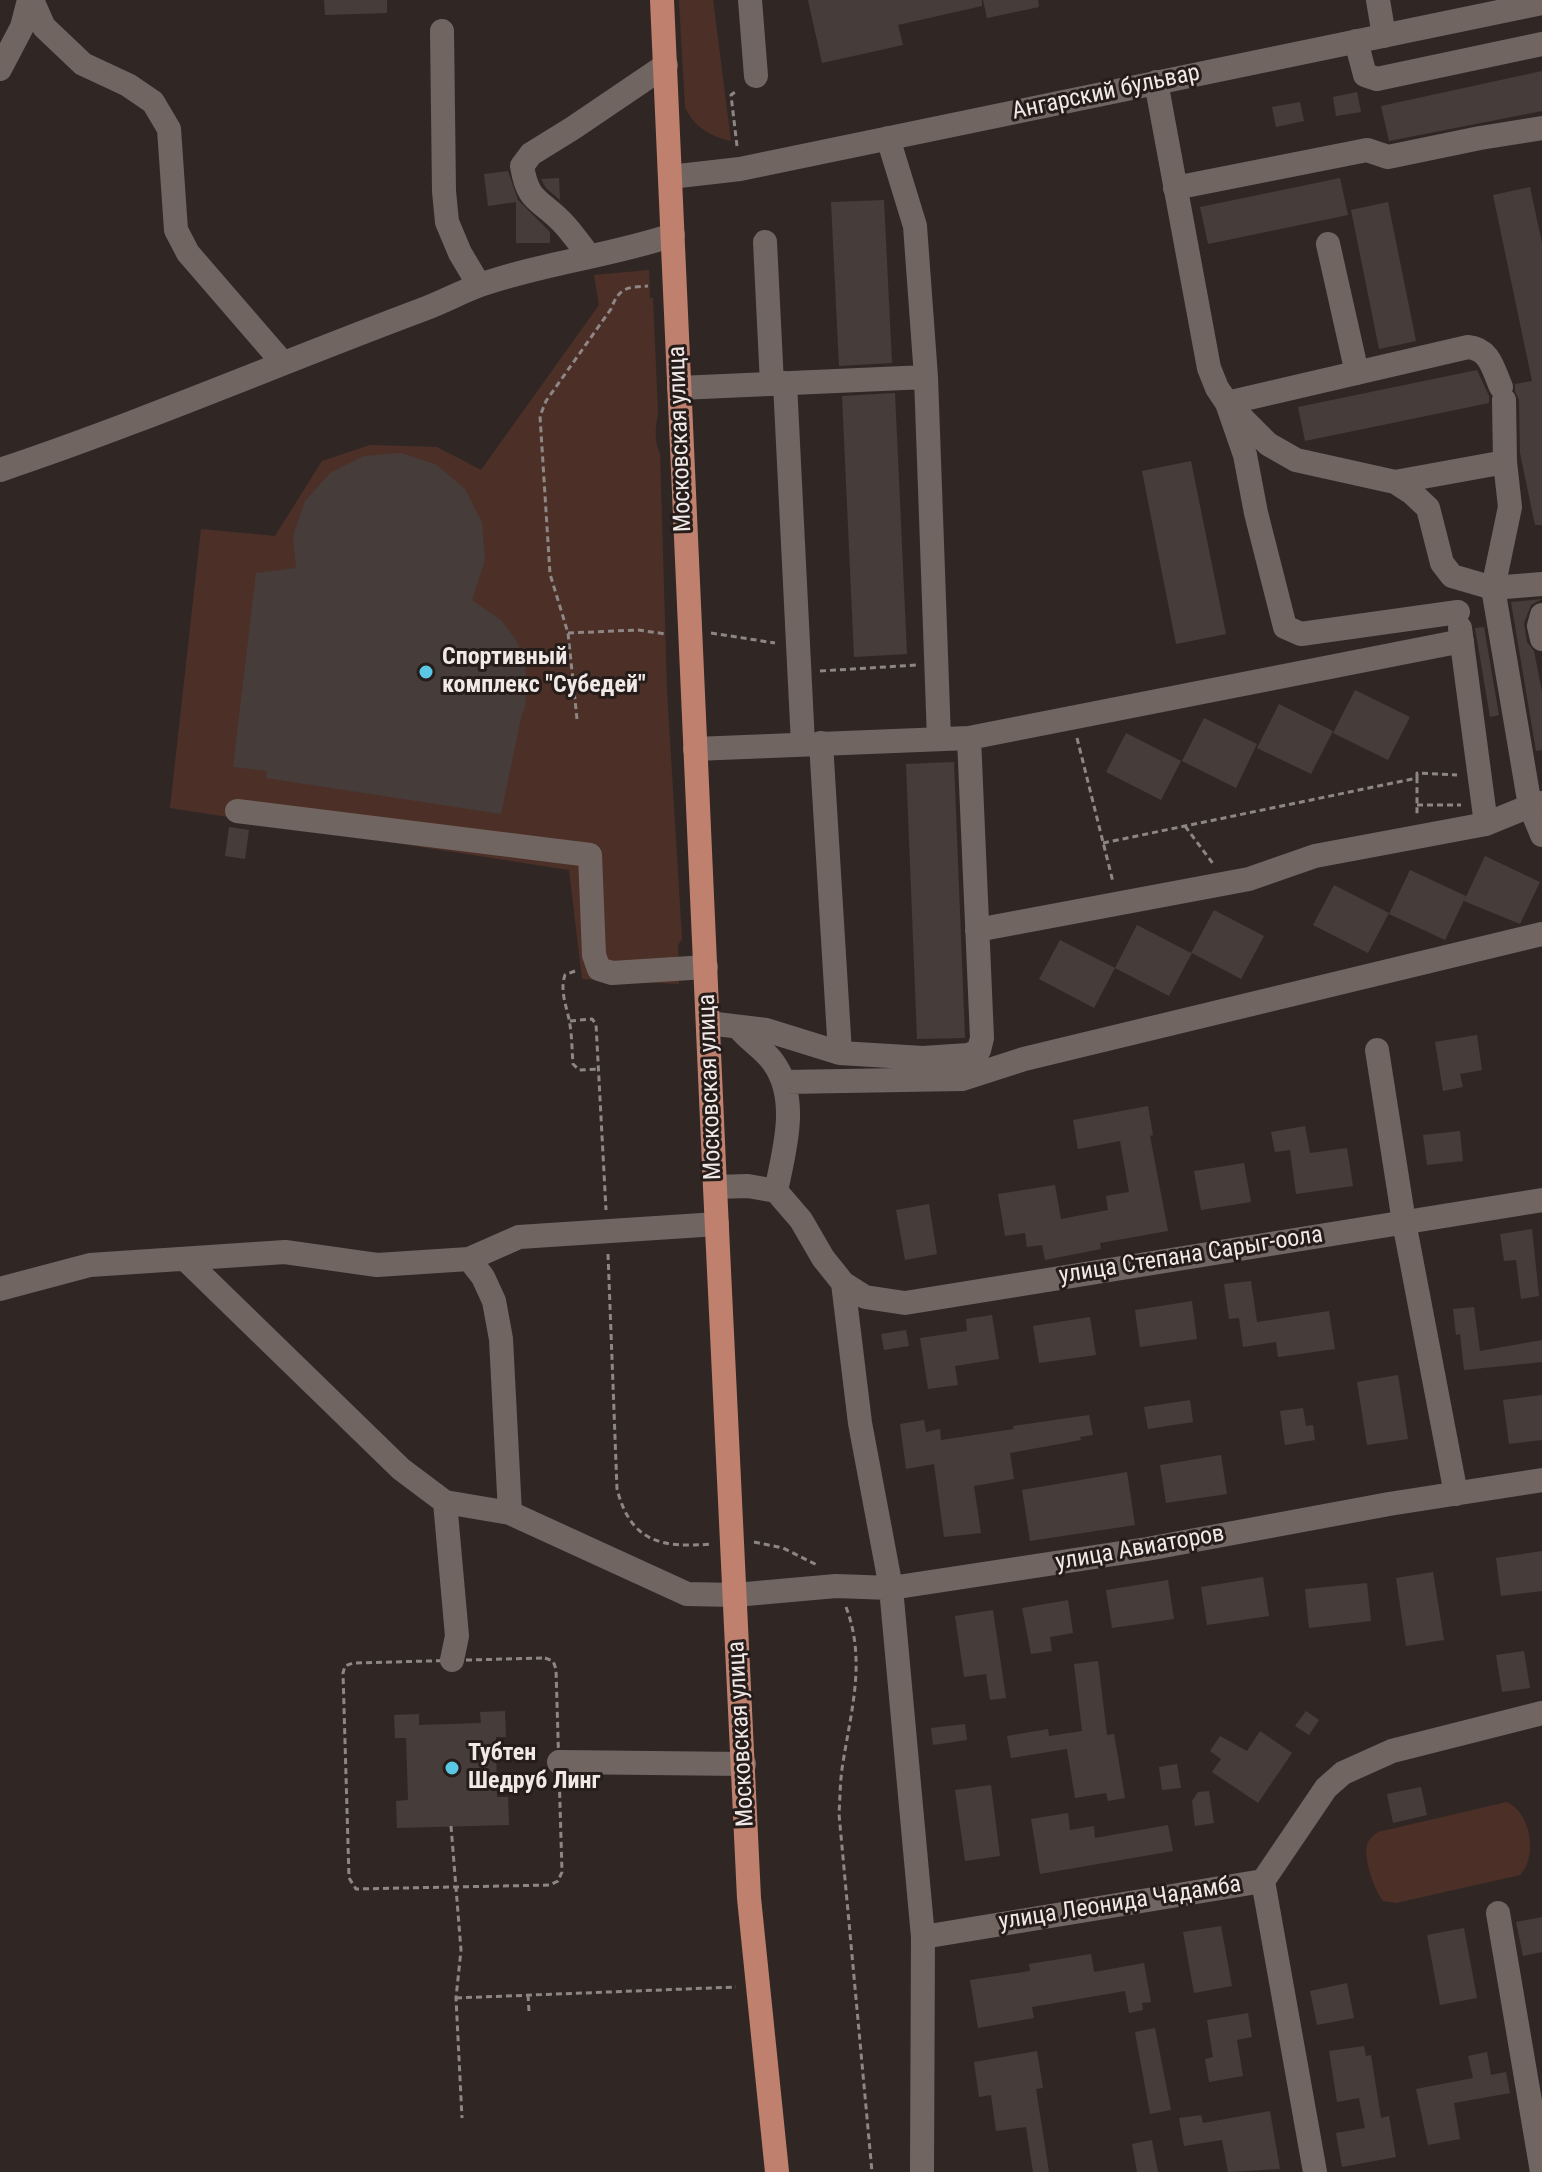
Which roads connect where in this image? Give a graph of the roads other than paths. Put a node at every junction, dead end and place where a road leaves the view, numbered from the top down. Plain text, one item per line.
1 (31, 0) edge
2 (662, 0) edge
3 (750, 0) edge
4 (1378, 0) edge
5 (1542, 3) edge
6 (442, 31) dead end
7 (1384, 36) junction
8 (1356, 41) junction
9 (1542, 44) edge
10 (666, 65) junction
11 (0, 69) edge
12 (756, 76) road end
13 (1156, 82) junction
14 (1542, 128) edge
15 (888, 138) junction
16 (670, 177) junction
17 (1175, 188) junction
18 (673, 235) junction
19 (765, 242) dead end
20 (1328, 244) dead end
21 (589, 256) junction
22 (479, 285) junction
23 (283, 363) junction
24 (1357, 373) junction
25 (926, 377) junction
26 (778, 384) junction
27 (679, 388) junction
28 (1227, 403) junction
29 (1505, 462) junction
30 (0, 470) edge
31 (1395, 482) junction
32 (1452, 576) junction
33 (1542, 584) edge
34 (1493, 588) junction
35 (1458, 612) junction
36 (1542, 615) edge
37 (1542, 639) edge
38 (1462, 641) junction
39 (969, 738) junction
40 (939, 739) junction
41 (812, 744) junction
42 (695, 749) junction
43 (1536, 804) edge
44 (237, 811) dead end
45 (1484, 814) junction
46 (1542, 835) edge
47 (977, 930) junction
48 (1542, 934) edge
49 (706, 967) junction
50 (708, 1023) junction
51 (738, 1027) junction
52 (1377, 1050) dead end
53 (840, 1053) junction
54 (785, 1082) junction
55 (715, 1187) junction
56 (776, 1191) junction
57 (1542, 1200) edge
58 (1404, 1222) junction
59 (717, 1224) junction
60 (469, 1259) junction
61 (186, 1260) junction
62 (843, 1283) junction
63 (0, 1289) edge
64 (1542, 1480) edge
65 (1456, 1494) junction
66 (445, 1502) junction
67 (510, 1513) junction
68 (891, 1588) junction
69 (735, 1595) junction
70 (452, 1660) road end
71 (1542, 1713) edge
72 (559, 1762) road end
73 (744, 1764) junction
74 (1263, 1881) junction
75 (1498, 1913) dead end
76 (923, 1937) junction
77 (777, 2172) edge
78 (922, 2172) edge
79 (1315, 2172) edge
80 (1542, 2172) edge

1 - 11 street
1 - 23 street
2 - 10 main road, Московская улица
3 - 12 street
4 - 7 street
5 - 7 street, Ангарский бульвар
6 - 22 street
7 - 8 street, Ангарский бульвар
8 - 9 street
8 - 13 street, Ангарский бульвар
10 - 16 main road, Московская улица
10 - 21 street
13 - 15 street, Ангарский бульвар
13 - 17 street
14 - 17 street
15 - 16 street, Ангарский бульвар
15 - 25 street
16 - 18 main road, Московская улица
17 - 28 street
18 - 21 street
18 - 27 main road, Московская улица
19 - 26 street
20 - 24 street
21 - 22 street
22 - 23 street
23 - 30 street
24 - 28 street
24 - 29 street
25 - 26 street
25 - 40 street
26 - 27 street
26 - 41 street
27 - 42 main road, Московская улица
28 - 31 street
28 - 35 street
29 - 31 street
29 - 34 street
31 - 32 street
32 - 34 street
32 - 35 street
33 - 34 street
34 - 43 street
35 - 38 street
36 - 37 street
38 - 39 street
38 - 45 street
39 - 40 street
39 - 47 street
40 - 41 street
41 - 42 street
41 - 53 street
42 - 49 main road, Московская улица
43 - 45 street
43 - 46 street
44 - 49 street
45 - 47 street
47 - 53 street
48 - 54 street
49 - 50 main road, Московская улица
50 - 51 street
50 - 55 main road, Московская улица
51 - 53 street
51 - 54 street
52 - 58 street
54 - 56 street
55 - 56 street
55 - 59 main road, Московская улица
56 - 62 street
57 - 58 street, улица Степана Сарыг-оола
58 - 62 street, улица Степана Сарыг-оола
58 - 65 street
59 - 60 street
59 - 69 main road, Московская улица
60 - 61 street
60 - 67 street
61 - 63 street
61 - 66 street
62 - 68 street
64 - 65 street, улица Авиаторов
65 - 68 street, улица Авиаторов
66 - 67 street, улица Авиаторов
66 - 70 street
67 - 69 street, улица Авиаторов
68 - 69 street, улица Авиаторов
68 - 76 street
69 - 73 main road, Московская улица
71 - 74 street, улица Леонида Чадамба
72 - 73 street
73 - 77 main road, Московская улица
74 - 76 street, улица Леонида Чадамба
74 - 79 street
75 - 80 street
76 - 78 street

